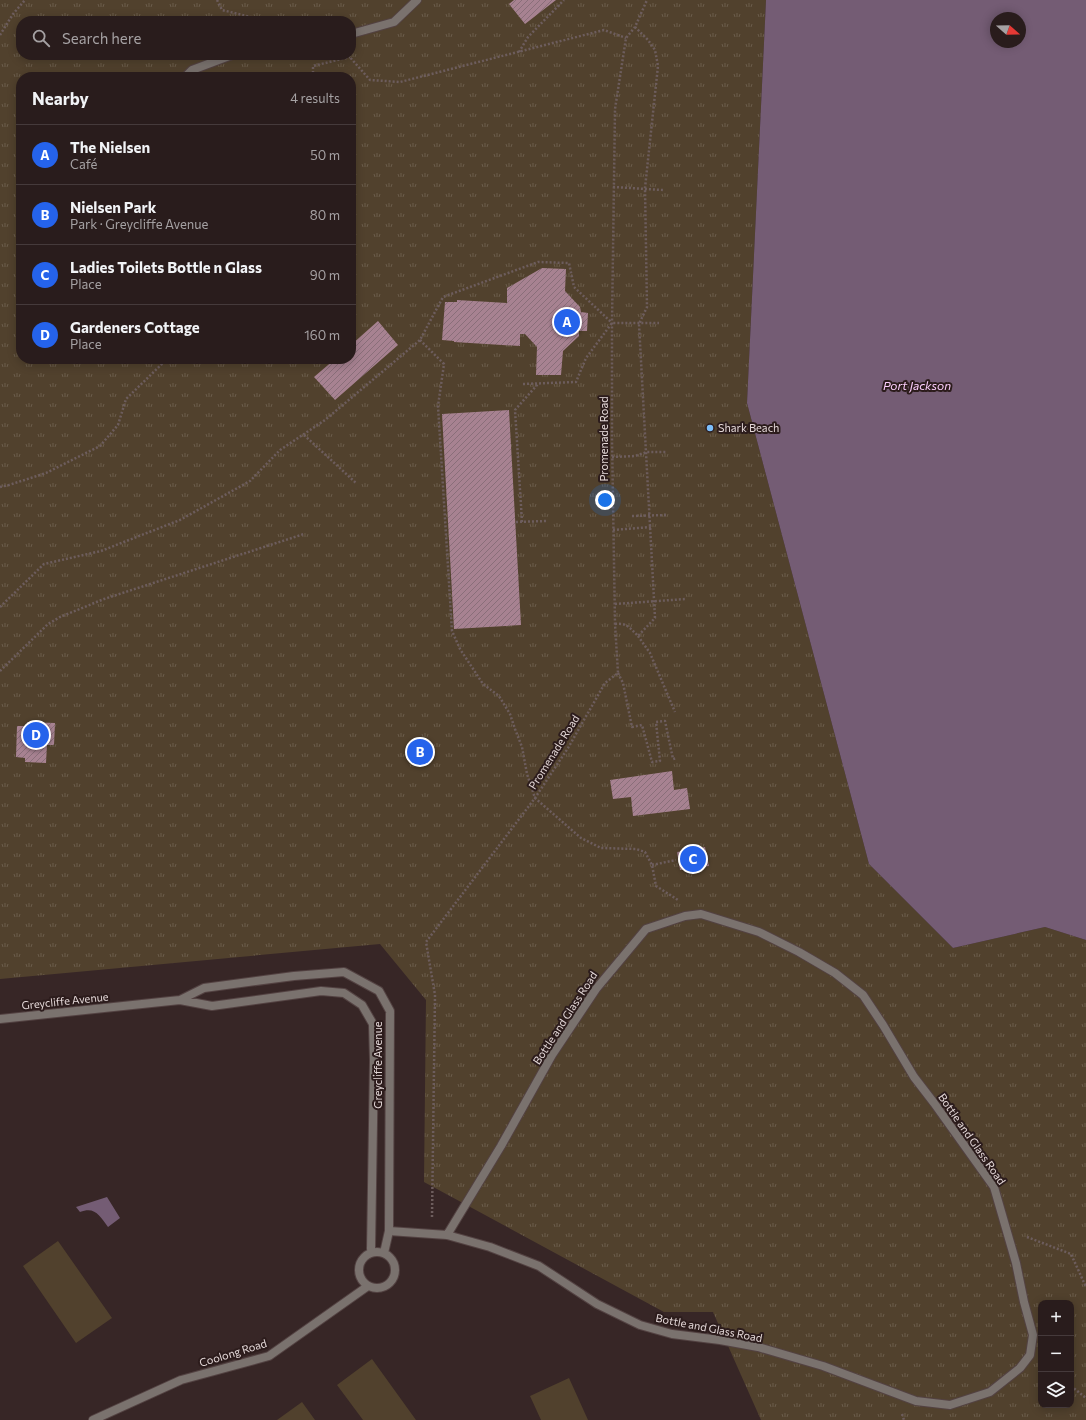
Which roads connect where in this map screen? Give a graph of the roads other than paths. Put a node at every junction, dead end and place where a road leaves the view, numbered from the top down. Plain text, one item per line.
1 (417, 0) edge
2 (356, 33) edge
3 (219, 60) edge
4 (190, 72) edge
5 (180, 1000) junction
6 (0, 1019) edge
7 (389, 1231) junction
8 (448, 1235) junction
9 (373, 1252) junction
10 (384, 1253) junction
11 (368, 1286) junction
12 (93, 1420) edge

1 - 2 street
3 - 4 street
5 - 6 street, Greycliffe Avenue
5 - 7 street, Greycliffe Avenue
5 - 9 street, Greycliffe Avenue
7 - 8 street, Bottle and Glass Road
7 - 10 street, Greycliffe Avenue
8 - 8 street, Bottle and Glass Road
9 - 10 street
9 - 11 street
10 - 11 street
11 - 12 street, Coolong Road

